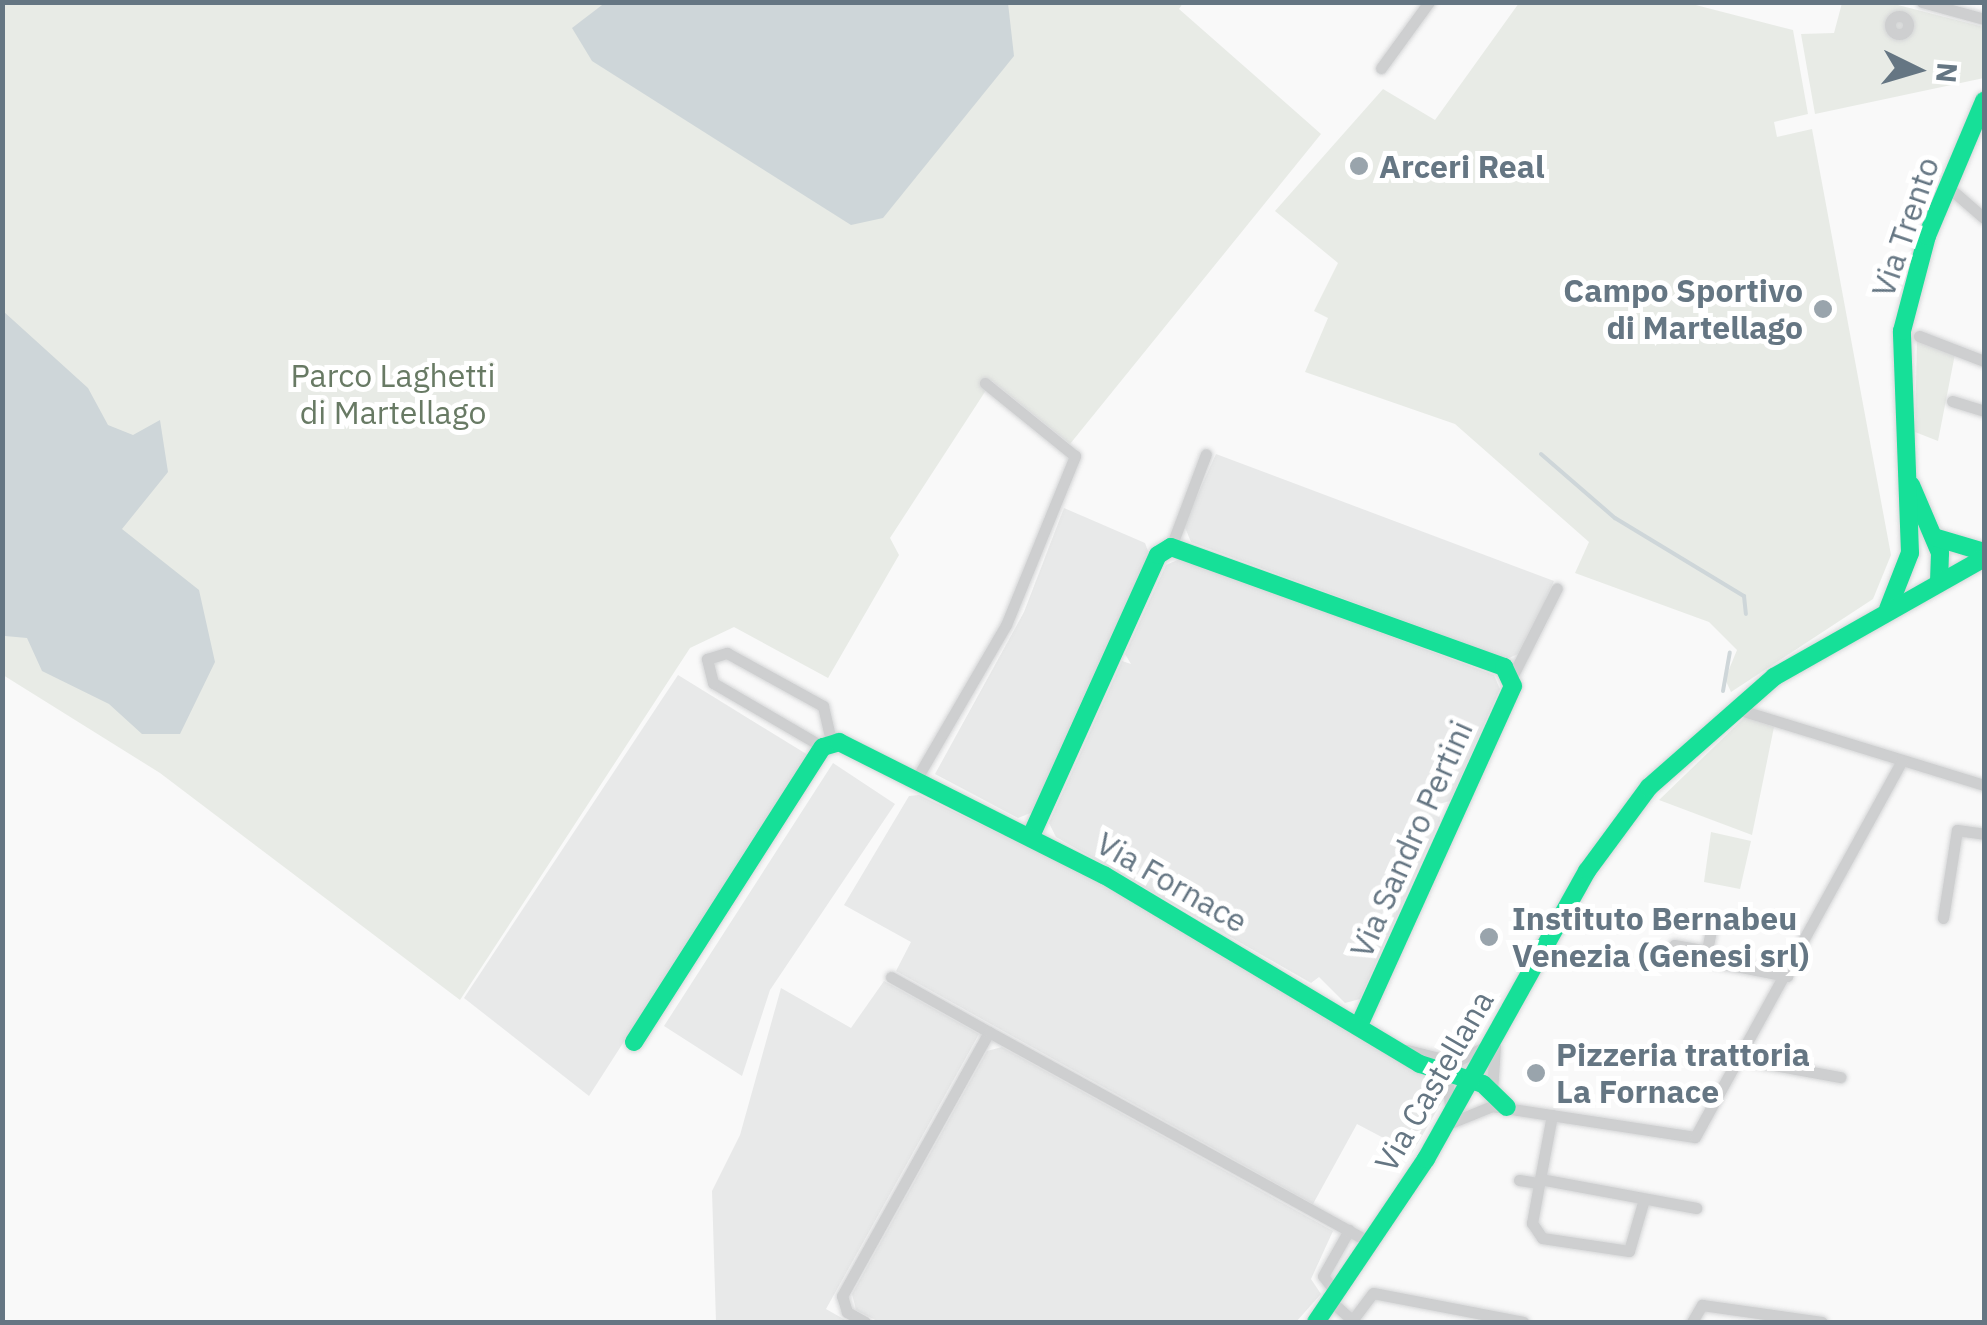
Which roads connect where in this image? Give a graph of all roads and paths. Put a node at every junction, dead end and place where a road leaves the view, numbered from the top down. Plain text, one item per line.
1 (1429, 2) edge
2 (1922, 2) edge
3 (1984, 19) edge
4 (1381, 68) dead end
5 (1984, 100) edge
6 (1948, 186) junction
7 (1984, 218) edge
8 (1920, 336) dead end
9 (1984, 361) edge
10 (986, 383) dead end
11 (1952, 401) dead end
12 (1984, 412) edge
13 (1206, 454) dead end
14 (1907, 476) junction
15 (1934, 536) junction
16 (1171, 547) junction
17 (1910, 553) junction
18 (1984, 555) edge
19 (1939, 582) junction
20 (1557, 588) dead end
21 (1886, 613) junction
22 (1513, 675) junction
23 (1734, 708) junction
24 (827, 745) junction
25 (1901, 762) junction
26 (914, 783) junction
27 (1984, 785) edge
28 (1984, 834) edge
29 (1031, 836) junction
30 (1943, 918) dead end
31 (1711, 930) dead end
32 (1674, 945) dead end
33 (1707, 951) junction
34 (1787, 976) junction
35 (891, 977) dead end
36 (1359, 1026) junction
37 (1499, 1030) junction
38 (989, 1032) junction
39 (634, 1042) dead end
40 (1741, 1059) junction
41 (1451, 1070) junction
42 (1840, 1077) dead end
43 (1470, 1082) junction
44 (1497, 1101) junction
45 (1552, 1115) junction
46 (1445, 1126) junction
47 (1518, 1180) dead end
48 (1539, 1182) junction
49 (1644, 1199) junction
50 (1696, 1208) dead end
51 (1349, 1230) junction
52 (1372, 1242) junction
53 (1334, 1298) junction
54 (1351, 1321) edge
55 (865, 1322) edge
56 (1316, 1322) edge
57 (1523, 1322) edge
58 (1692, 1322) edge
59 (1822, 1322) edge

1 - 4 street
2 - 3 street
5 - 6 street, Via Trento
6 - 7 street
6 - 14 street, Via Trento
8 - 9 street
10 - 26 street
11 - 12 street
13 - 16 street
14 - 15 street
14 - 17 street, Via Trento
15 - 18 street
15 - 19 street
16 - 22 street
16 - 29 street
17 - 19 street
17 - 21 street
18 - 19 street, Via Castellana
19 - 21 street, Via Castellana
20 - 22 street, Via Sandro Pertini
21 - 23 street, Via Castellana
22 - 36 street, Via Sandro Pertini
23 - 25 street
23 - 37 street, Via Castellana
24 - 24 street, Via Fornace
24 - 26 street, Via Fornace
24 - 39 street
25 - 27 street
25 - 34 street
26 - 29 street, Via Fornace
28 - 30 street
29 - 36 street, Via Fornace
31 - 33 street
32 - 33 street
33 - 34 street
34 - 40 street
35 - 38 street
36 - 41 street, Via Fornace
37 - 41 street
37 - 43 street, Via Castellana
37 - 44 street
38 - 51 street
38 - 55 street
40 - 42 street
40 - 45 street
41 - 43 street, Via Fornace
41 - 46 street
43 - 44 street, Via Fornace
43 - 46 street, Via Castellana
44 - 45 street
44 - 46 street
45 - 48 street
46 - 52 street, Via Castellana
47 - 48 street
48 - 49 street
48 - 49 street
49 - 50 street
51 - 52 street
51 - 53 street
52 - 53 street, Via Castellana
53 - 54 street
53 - 56 street, Via Castellana
54 - 57 street
58 - 59 street

